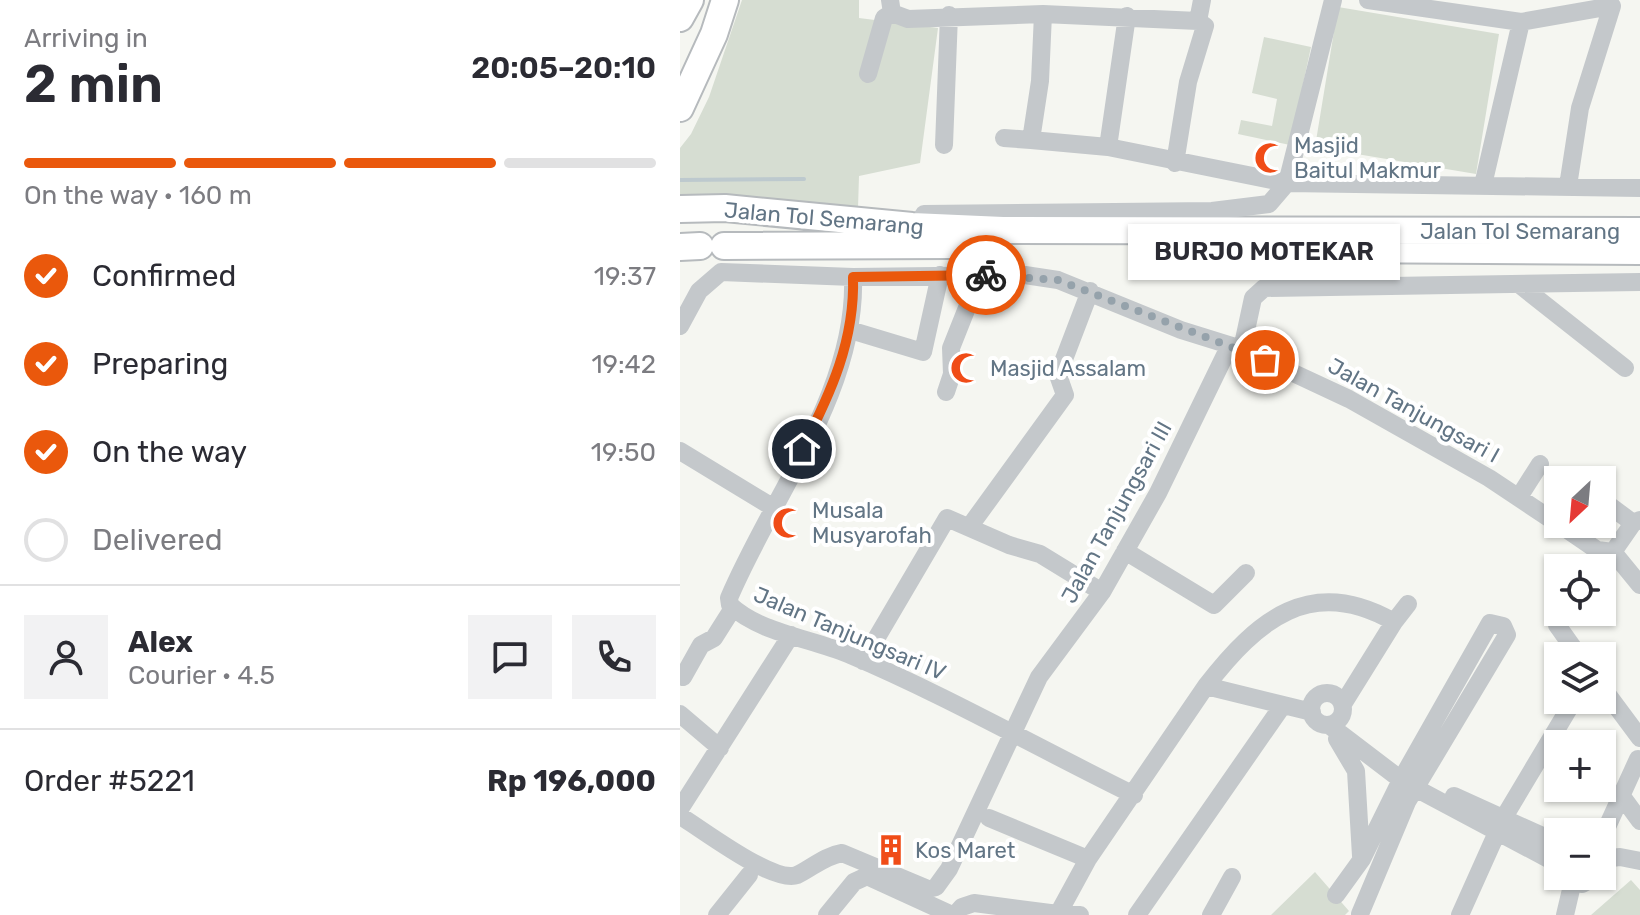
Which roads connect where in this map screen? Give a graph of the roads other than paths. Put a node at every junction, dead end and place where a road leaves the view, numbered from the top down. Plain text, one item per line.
1 (690, 0) edge
2 (725, 0) edge
3 (1202, 0) edge
4 (1333, 0) edge
5 (1368, 0) edge
6 (891, 6) edge
7 (1043, 14) junction
8 (949, 15) junction
9 (1127, 16) junction
10 (680, 18) edge
11 (1198, 21) junction
12 (1521, 22) junction
13 (868, 74) dead end
14 (680, 108) edge
15 (1031, 137) junction
16 (1004, 138) dead end
17 (944, 145) dead end
18 (1108, 147) junction
19 (1175, 163) junction
20 (1287, 183) junction
21 (1483, 185) junction
22 (1568, 186) junction
23 (1640, 188) edge
24 (680, 209) edge
25 (924, 214) dead end
26 (1640, 231) edge
27 (701, 246) edge
28 (1640, 251) edge
29 (940, 275) junction
30 (980, 275) junction
31 (853, 277) junction
32 (1640, 282) edge
33 (1520, 285) junction
34 (1090, 291) junction
35 (680, 326) edge
36 (850, 330) junction
37 (1236, 348) junction
38 (1625, 368) dead end
39 (946, 392) dead end
40 (680, 451) edge
41 (1540, 464) dead end
42 (1519, 497) junction
43 (774, 508) junction
44 (1616, 509) edge
45 (1544, 514) edge
46 (1636, 522) edge
47 (970, 526) junction
48 (1579, 538) edge
49 (1125, 551) junction
50 (1613, 552) junction
51 (1246, 573) dead end
52 (1640, 585) edge
53 (1102, 592) junction
54 (1408, 604) dead end
55 (733, 608) junction
56 (1394, 622) junction
57 (791, 635) junction
58 (863, 661) junction
59 (683, 677) dead end
60 (1206, 686) junction
61 (1283, 705) junction
62 (1616, 706) edge
63 (1312, 712) junction
64 (680, 714) edge
65 (1566, 714) edge
66 (1334, 719) junction
67 (1013, 736) junction
68 (1640, 738) edge
69 (720, 748) junction
70 (1638, 759) dead end
71 (1410, 780) junction
72 (1134, 795) junction
73 (1621, 795) junction
74 (680, 809) edge
75 (680, 816) edge
76 (989, 818) dead end
77 (1611, 818) edge
78 (1640, 821) edge
79 (1500, 826) junction
80 (1544, 839) edge
81 (1544, 855) edge
82 (1616, 857) edge
83 (1088, 859) junction
84 (1362, 859) junction
85 (1640, 861) edge
86 (749, 875) dead end
87 (1232, 877) dead end
88 (1353, 889) junction
89 (1576, 890) edge
90 (1579, 890) edge
91 (1058, 914) edge
92 (1360, 914) edge
93 (717, 915) edge
94 (827, 915) edge
95 (953, 915) edge
96 (1080, 915) edge
97 (1137, 915) edge
98 (1211, 915) edge
99 (1460, 915) edge
100 (1565, 915) edge
101 (1573, 915) edge

1 - 10 highway
2 - 14 highway
3 - 11 street
4 - 20 street
5 - 12 street
6 - 8 street
6 - 13 street
7 - 8 street
7 - 9 street
7 - 15 street
8 - 17 street
9 - 11 street
9 - 18 street
11 - 19 street
12 - 21 street
12 - 22 street
15 - 16 street
15 - 18 street
18 - 19 street
19 - 20 street
20 - 21 street
20 - 25 street
21 - 22 street
22 - 23 street
24 - 26 highway, Jalan Tol Semarang
27 - 28 highway, Jalan Tol Semarang
29 - 30 street, Jalan Tanjungsari I
29 - 31 street, Jalan Tanjungsari I
29 - 36 street
30 - 34 street, Jalan Tanjungsari I
30 - 39 street
31 - 35 street, Jalan Tanjungsari I
31 - 36 street, Jalan Tanjungsari IV
32 - 33 street
33 - 37 street, Jalan Tanjungsari III
33 - 38 street
34 - 37 street, Jalan Tanjungsari I
34 - 47 street
36 - 43 street, Jalan Tanjungsari IV
37 - 42 street, Jalan Tanjungsari I
37 - 49 street, Jalan Tanjungsari III
40 - 43 street
41 - 42 street
42 - 45 street, Jalan Tanjungsari I
43 - 55 street, Jalan Tanjungsari IV
44 - 46 street
46 - 50 street
47 - 53 street
47 - 58 street
48 - 50 street, Jalan Tanjungsari I
49 - 51 street
49 - 53 street, Jalan Tanjungsari III
50 - 52 street
53 - 67 street, Jalan Tanjungsari III
54 - 56 street
55 - 57 street, Jalan Tanjungsari IV
55 - 59 street
56 - 60 street
56 - 66 street
57 - 58 street, Jalan Tanjungsari IV
57 - 69 street
58 - 67 street, Jalan Tanjungsari IV
60 - 61 street
60 - 72 street
61 - 63 street
61 - 97 street
62 - 68 street
63 - 66 street
63 - 66 street
64 - 69 street
65 - 79 street
66 - 71 street
66 - 84 street
67 - 72 street, Jalan Tanjungsari IV
67 - 75 street, Jalan Tanjungsari III
69 - 74 street
70 - 73 street
71 - 71 street
71 - 79 street
71 - 84 street
71 - 88 street
72 - 83 street
73 - 77 street
73 - 78 street
76 - 83 street
79 - 80 street
79 - 81 street
79 - 99 street
82 - 85 street
83 - 91 street
84 - 88 street
86 - 93 street
87 - 98 street
88 - 92 street
89 - 100 street
90 - 101 street
91 - 95 street
91 - 96 street
94 - 95 street

